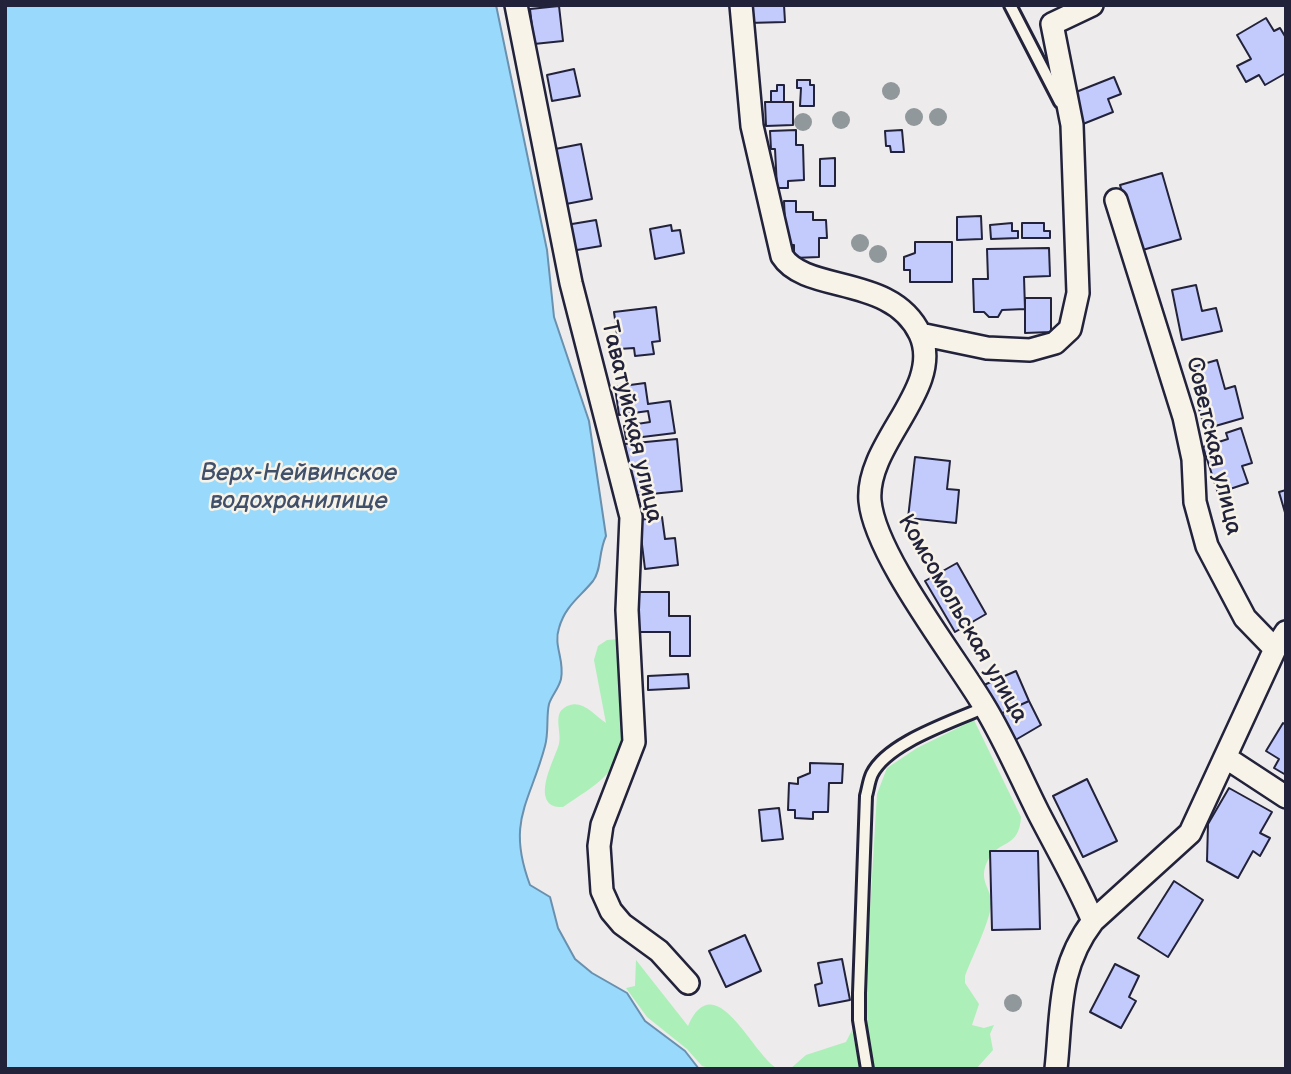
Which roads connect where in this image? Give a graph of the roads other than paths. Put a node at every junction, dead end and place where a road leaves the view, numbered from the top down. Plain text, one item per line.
1 (516, 5) edge
2 (741, 5) edge
3 (1010, 5) edge
4 (1093, 5) edge
5 (1072, 125) junction
6 (1116, 200) dead end
7 (920, 334) junction
8 (1282, 646) edge
9 (985, 707) junction
10 (1225, 757) junction
11 (1286, 797) edge
12 (1093, 921) junction
13 (688, 983) dead end
14 (867, 1069) edge
15 (1056, 1069) edge

1 - 13 street, Таватуйская улица
2 - 7 street
3 - 5 lane
4 - 5 street
5 - 7 street
6 - 8 street, Советская улица
7 - 9 street, Комсомольская улица
8 - 10 street
9 - 12 street, Комсомольская улица
9 - 14 lane
10 - 11 street
10 - 12 street
12 - 15 street

